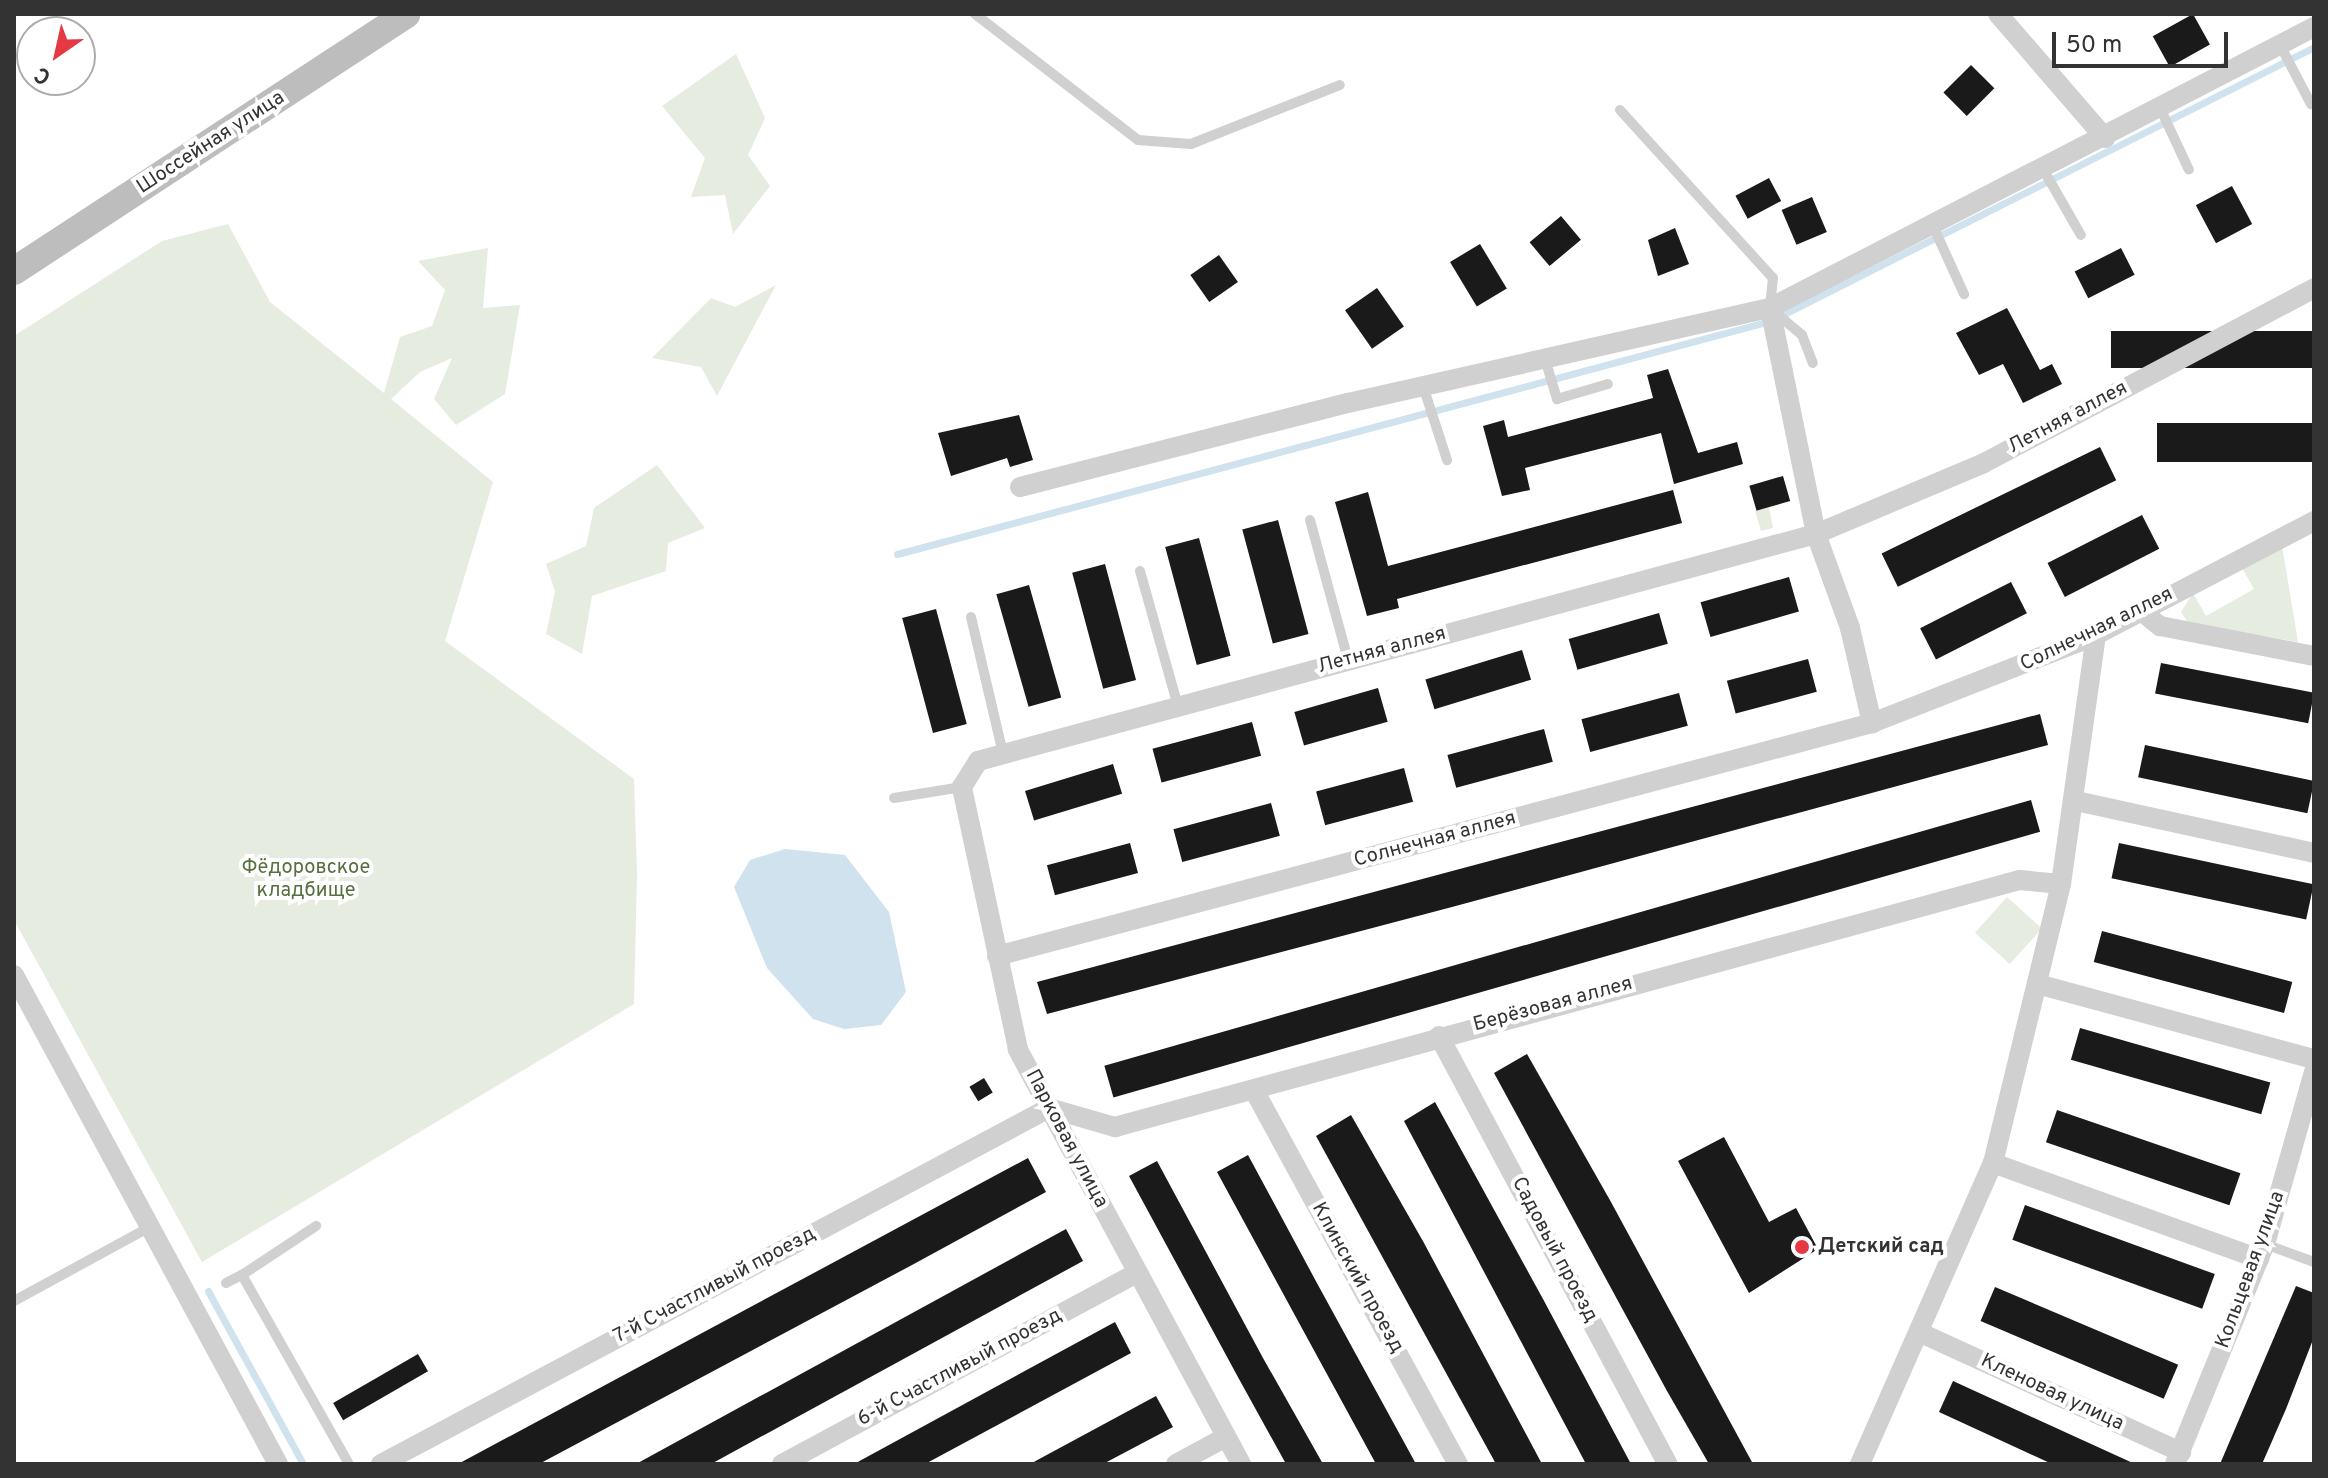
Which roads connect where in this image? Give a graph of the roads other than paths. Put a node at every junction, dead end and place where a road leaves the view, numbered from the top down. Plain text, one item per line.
1 (406, 14) edge
2 (975, 14) edge
3 (1998, 14) edge
4 (2314, 27) edge
5 (2280, 45) junction
6 (1340, 85) dead end
7 (2311, 104) dead end
8 (2160, 108) junction
9 (1620, 110) dead end
10 (2105, 138) junction
11 (2043, 169) junction
12 (2189, 170) dead end
13 (1933, 226) junction
14 (2081, 235) dead end
15 (14, 271) edge
16 (2314, 288) edge
17 (1964, 294) dead end
18 (1770, 308) junction
19 (1545, 359) junction
20 (1813, 363) dead end
21 (1608, 384) dead end
22 (1423, 386) junction
23 (1447, 460) dead end
24 (1020, 487) dead end
25 (1310, 520) dead end
26 (2314, 521) edge
27 (1816, 534) junction
28 (1140, 571) dead end
29 (2140, 610) junction
30 (971, 617) dead end
31 (2096, 635) junction
32 (2314, 656) edge
33 (1348, 660) junction
34 (1178, 706) junction
35 (1872, 723) junction
36 (1003, 753) junction
37 (962, 787) junction
38 (894, 798) dead end
39 (2076, 801) junction
40 (2314, 853) edge
41 (2061, 884) junction
42 (997, 956) junction
43 (14, 975) edge
44 (2041, 985) junction
45 (1439, 1036) junction
46 (2314, 1059) edge
47 (2314, 1072) edge
48 (1255, 1092) junction
49 (1049, 1108) junction
50 (1993, 1163) junction
51 (316, 1226) dead end
52 (150, 1227) junction
53 (2262, 1251) junction
54 (2314, 1262) edge
55 (1138, 1272) junction
56 (242, 1275) junction
57 (226, 1283) dead end
58 (14, 1301) edge
59 (1923, 1334) junction
60 (1226, 1437) junction
61 (2178, 1458) edge
62 (278, 1464) edge
63 (349, 1464) edge
64 (381, 1464) edge
65 (782, 1464) edge
66 (1176, 1464) edge
67 (1241, 1464) edge
68 (1458, 1464) edge
69 (1668, 1464) edge
70 (1860, 1464) edge

1 - 15 main road, Шоссейная улица
2 - 6 lane
3 - 10 street
4 - 5 street
5 - 7 lane
5 - 8 street
8 - 10 street
8 - 12 lane
9 - 18 lane
10 - 11 street
11 - 13 street
11 - 14 lane
13 - 17 lane
13 - 18 street
16 - 27 street, Летняя аллея
18 - 19 street
18 - 20 lane
18 - 27 street
19 - 21 lane
19 - 22 street
22 - 23 lane
22 - 24 street
25 - 33 lane
26 - 29 street, Солнечная аллея
27 - 33 street, Летняя аллея
27 - 35 street
28 - 34 lane
29 - 31 street, Солнечная аллея
29 - 32 street
30 - 36 lane
31 - 35 street, Солнечная аллея
31 - 39 street
33 - 34 street, Летняя аллея
34 - 36 street, Летняя аллея
35 - 42 street, Солнечная аллея
36 - 37 street, Летняя аллея
37 - 38 lane
37 - 42 street, Парковая улица
39 - 40 street
39 - 41 street
41 - 44 street
41 - 45 street, Берёзовая аллея
42 - 49 street, Парковая улица
43 - 52 street
44 - 46 street
44 - 50 street
45 - 48 street, Берёзовая аллея
45 - 69 street, Садовый проезд
47 - 53 street, Кольцевая улица
48 - 49 street, Берёзовая аллея
48 - 68 street, Клинский проезд
49 - 55 street, Парковая улица
49 - 64 street, 7-й Счастливый проезд
50 - 53 street
50 - 59 street
51 - 56 lane
52 - 58 lane
52 - 62 street
53 - 54 lane
53 - 61 street, Кольцевая улица
55 - 60 street, Парковая улица
55 - 65 street, 6-й Счастливый проезд
56 - 57 lane
56 - 63 lane
59 - 61 street, Кленовая улица
59 - 70 street
60 - 66 street
60 - 67 street, Парковая улица

